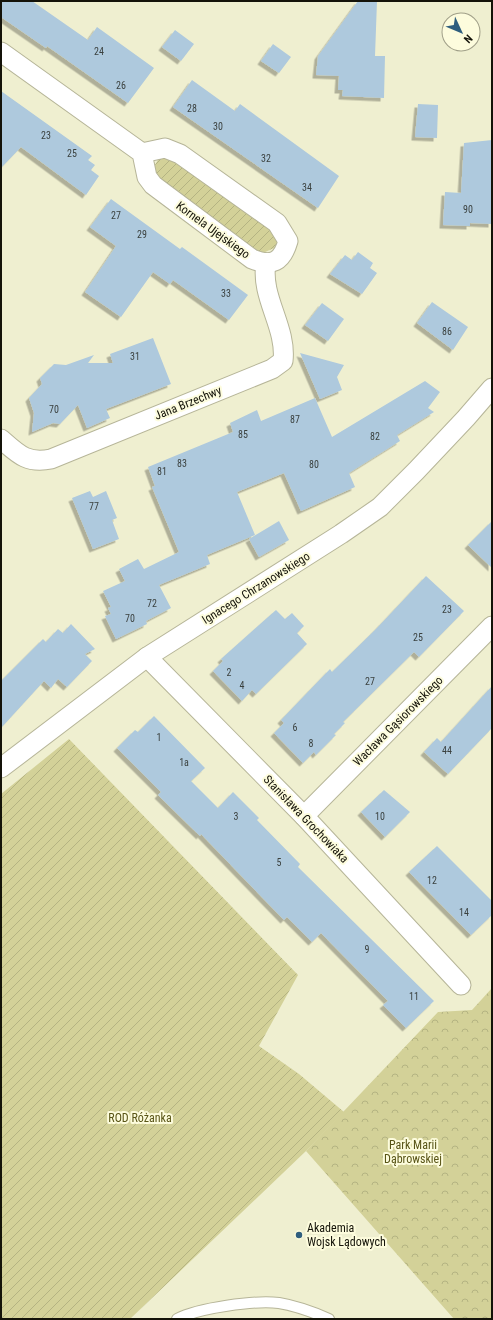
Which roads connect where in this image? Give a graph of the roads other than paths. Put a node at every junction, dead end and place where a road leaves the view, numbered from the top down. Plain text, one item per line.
1 (1, 52) edge
2 (142, 153) junction
3 (266, 263) junction
4 (492, 388) edge
5 (1, 440) edge
6 (492, 626) edge
7 (147, 657) junction
8 (1, 768) edge
9 (304, 816) junction
10 (461, 985) dead end
11 (177, 1319) edge
12 (329, 1319) edge

1 - 2 street
2 - 3 street, Kornela Ujejskiego
2 - 3 street
3 - 5 street, Jana Brzechwy
4 - 7 street, Ignacego Chrzanowskiego
6 - 9 street, Wacława Gąsiorowskiego
7 - 8 street, Ignacego Chrzanowskiego
7 - 9 street, Stanisława Grochowiaka
9 - 10 street, Stanisława Grochowiaka
11 - 12 lane

